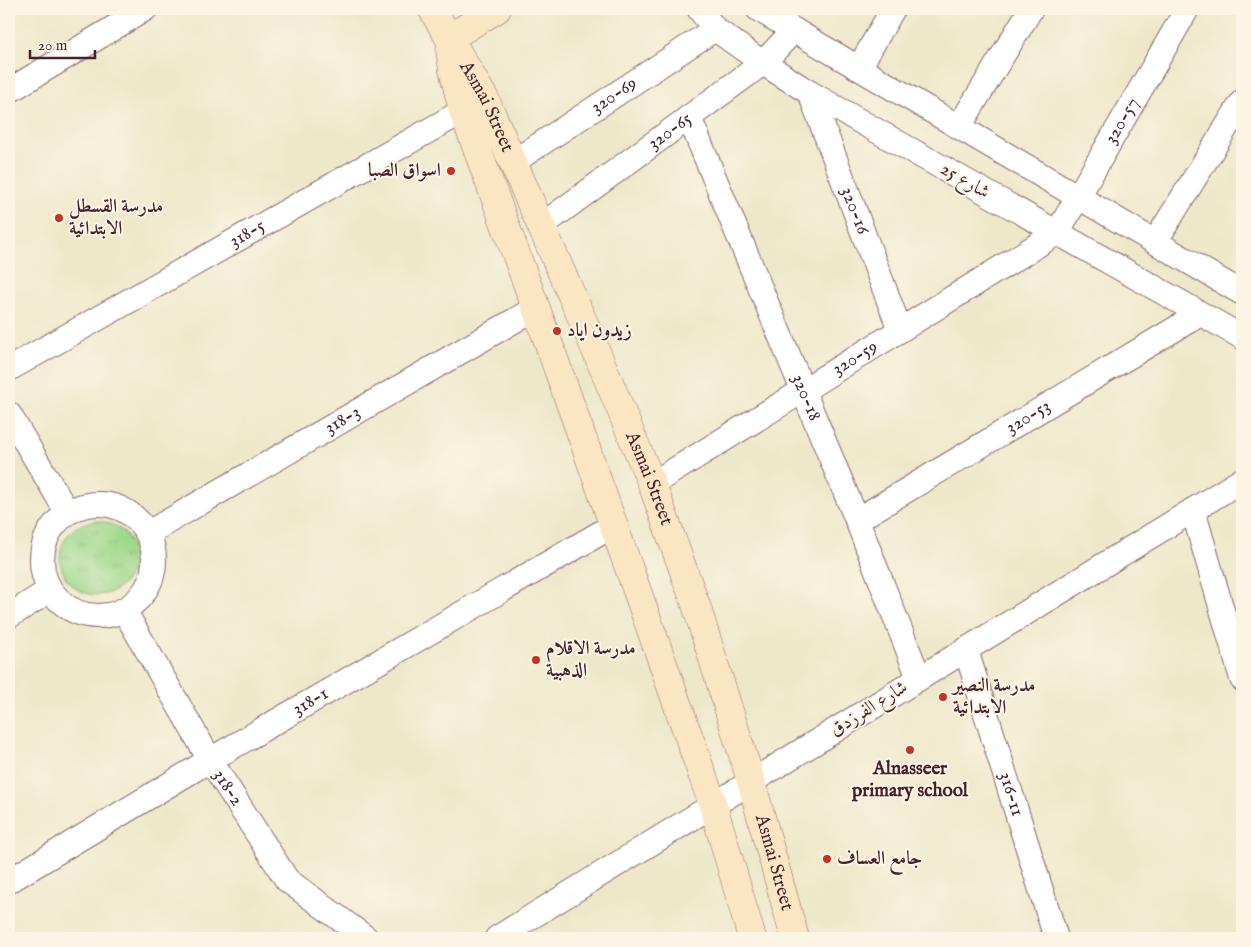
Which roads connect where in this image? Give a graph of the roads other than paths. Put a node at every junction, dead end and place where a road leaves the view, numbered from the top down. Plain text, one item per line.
1 (145, 9) edge
2 (432, 9) edge
3 (497, 9) edge
4 (699, 9) edge
5 (758, 9) edge
6 (893, 9) edge
7 (1031, 9) edge
8 (1187, 9) edge
9 (715, 28) junction
10 (794, 30) junction
11 (449, 38) junction
12 (764, 63) junction
13 (858, 68) junction
14 (9, 91) edge
15 (810, 92) junction
16 (1242, 102) edge
17 (474, 105) junction
18 (689, 118) junction
19 (959, 127) junction
20 (513, 162) junction
21 (1078, 197) junction
22 (541, 226) junction
23 (1057, 233) junction
24 (1155, 242) junction
25 (1242, 293) edge
26 (536, 308) junction
27 (1200, 314) junction
28 (900, 330) junction
29 (1242, 337) edge
30 (9, 369) edge
31 (803, 390) junction
32 (9, 414) edge
33 (1242, 480) edge
34 (652, 484) junction
35 (1193, 510) junction
36 (67, 512) junction
37 (857, 520) junction
38 (614, 525) junction
39 (148, 533) junction
40 (50, 590) junction
41 (124, 610) junction
42 (9, 616) edge
43 (966, 650) junction
44 (919, 678) junction
45 (1242, 679) edge
46 (210, 760) junction
47 (752, 781) junction
48 (712, 805) junction
49 (9, 881) edge
50 (366, 938) edge
51 (497, 938) edge
52 (752, 938) edge
53 (795, 938) edge
54 (1056, 938) edge

1 - 14 street
2 - 11 street, Asmai Street
3 - 11 street
4 - 9 street, شارع 25
5 - 10 street
6 - 13 street
7 - 19 street
8 - 21 street, 320-57
9 - 12 street, شارع 25
9 - 20 street, 320-69
10 - 12 street, 320-65
10 - 13 street
11 - 17 street, Asmai Street
12 - 15 street, شارع 25
12 - 18 street, 320-65
13 - 19 street
15 - 23 street, شارع 25
15 - 28 street, 320-16
16 - 24 street
17 - 20 street, Asmai Street
17 - 26 street, Asmai Street
17 - 30 street, 318-5
18 - 22 street, 320-65
18 - 31 street, 320-18
19 - 21 street
20 - 22 street, Asmai Street
21 - 23 street, 320-57
21 - 24 street
22 - 34 street, Asmai Street
23 - 27 street, شارع 25
23 - 28 street, 320-59
24 - 25 street
26 - 38 street, Asmai Street
26 - 39 street, 318-3
27 - 29 street, شارع 25
27 - 37 street, 320-53
28 - 31 street, 320-59
31 - 34 street, 320-59
31 - 37 street, 320-18
32 - 36 street
33 - 35 street, شارع الفرزدق
34 - 47 street, Asmai Street
35 - 43 street, شارع الفرزدق
35 - 45 street
36 - 39 street
36 - 40 street
37 - 44 street, 320-18
38 - 46 street, 318-1
38 - 48 street, Asmai Street
39 - 41 street
40 - 41 street
40 - 42 street
41 - 46 street, 318-2
43 - 44 street, شارع الفرزدق
43 - 54 street, 316-11
44 - 47 street, شارع الفرزدق
46 - 49 street, 318-1
46 - 50 street, 318-2
47 - 48 street, شارع الفرزدق
47 - 53 street, Asmai Street
48 - 51 street, شارع الفرزدق
48 - 52 street, Asmai Street

